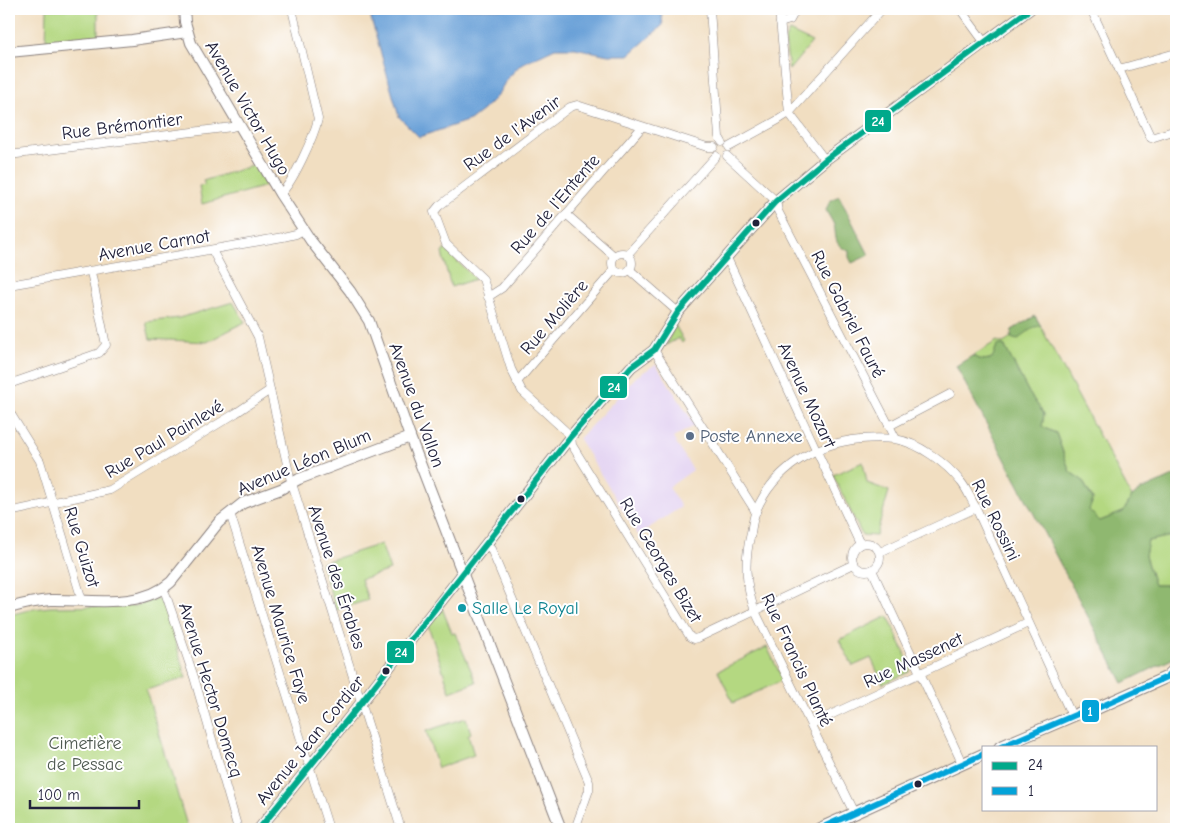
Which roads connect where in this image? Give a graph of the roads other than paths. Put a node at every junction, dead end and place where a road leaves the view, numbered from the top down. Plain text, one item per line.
1 (184, 9) edge
2 (292, 9) edge
3 (710, 9) edge
4 (779, 9) edge
5 (796, 9) edge
6 (882, 9) edge
7 (960, 9) edge
8 (1030, 9) edge
9 (1091, 9) edge
10 (780, 23) junction
11 (187, 32) junction
12 (985, 43) junction
13 (9, 52) edge
14 (1176, 53) edge
15 (1119, 69) junction
16 (789, 113) junction
17 (239, 125) junction
18 (642, 127) junction
19 (1176, 130) edge
20 (714, 147) junction
21 (726, 148) junction
22 (9, 155) edge
23 (716, 156) junction
24 (825, 160) junction
25 (280, 194) junction
26 (776, 201) junction
27 (566, 214) junction
28 (303, 230) junction
29 (212, 250) junction
30 (627, 255) junction
31 (614, 256) junction
32 (727, 258) junction
33 (614, 270) junction
34 (630, 270) junction
35 (91, 272) junction
36 (9, 285) edge
37 (488, 297) junction
38 (678, 312) junction
39 (654, 350) junction
40 (517, 382) junction
41 (9, 384) edge
42 (270, 390) junction
43 (950, 394) dead end
44 (9, 411) edge
45 (889, 426) junction
46 (571, 436) junction
47 (410, 437) junction
48 (896, 439) junction
49 (816, 449) junction
50 (292, 483) junction
51 (52, 502) junction
52 (976, 508) junction
53 (9, 512) edge
54 (756, 512) junction
55 (230, 513) junction
56 (860, 544) junction
57 (486, 545) junction
58 (880, 552) junction
59 (854, 564) junction
60 (872, 570) junction
61 (463, 574) junction
62 (163, 589) junction
63 (82, 600) junction
64 (9, 608) edge
65 (755, 611) junction
66 (1028, 623) junction
67 (1176, 668) edge
68 (920, 673) junction
69 (361, 703) junction
70 (1077, 714) junction
71 (810, 724) junction
72 (1002, 746) edge
73 (982, 755) edge
74 (962, 764) junction
75 (309, 767) junction
76 (854, 813) junction
77 (238, 829) edge
78 (259, 829) edge
79 (329, 829) edge
80 (400, 829) edge
81 (561, 829) edge
82 (575, 829) edge
83 (819, 829) edge

1 - 11 street, Avenue Victor Hugo
2 - 25 street
3 - 21 street
4 - 10 street
5 - 10 street
6 - 16 street
7 - 12 street
8 - 12 street, Avenue Jean Cordier
9 - 15 street
10 - 16 street
11 - 13 street
11 - 17 street, Avenue Victor Hugo
12 - 24 street, Avenue Jean Cordier
14 - 15 street
15 - 19 street
16 - 21 street
16 - 24 street
17 - 22 street, Rue Brémontier
17 - 25 street, Avenue Victor Hugo
18 - 20 street, Rue de l'Avenir
18 - 27 street, Rue de l'Entente
18 - 37 street, Rue de l'Avenir
20 - 21 street
20 - 23 street
21 - 23 street
21 - 26 street
23 - 30 street
24 - 26 street, Avenue Jean Cordier
25 - 28 street, Avenue du Vallon
26 - 32 street, Avenue Jean Cordier
26 - 45 street, Rue Gabriel Fauré
27 - 31 street
27 - 37 street, Rue de l'Entente
28 - 29 street, Avenue Carnot
28 - 47 street, Avenue du Vallon
29 - 35 street, Avenue Carnot
29 - 42 street, Avenue des Érables
30 - 31 street
30 - 34 street
31 - 33 street
32 - 38 street, Avenue Jean Cordier
32 - 49 street, Avenue Mozart
33 - 34 street
33 - 40 street, Rue Molière
34 - 38 street
35 - 36 street, Avenue Carnot
35 - 41 street
37 - 40 street
38 - 39 street, Avenue Jean Cordier
39 - 46 street, Avenue Jean Cordier
39 - 54 street
40 - 46 street
42 - 50 street, Avenue des Érables
42 - 51 street, Rue Paul Painlevé
43 - 45 street
44 - 51 street, Rue Guizot
45 - 48 street, Rue Gabriel Fauré
46 - 57 street, Avenue Jean Cordier
46 - 65 street, Rue Georges Bizet
47 - 50 street, Avenue Léon Blum
47 - 61 street, Avenue du Vallon
48 - 49 street, Rue Rossini
48 - 52 street, Rue Rossini
49 - 54 street, Rue Francis Planté
49 - 56 street, Avenue Mozart
50 - 55 street, Avenue Léon Blum
50 - 69 street, Avenue des Érables
51 - 53 street, Rue Paul Painlevé
51 - 63 street, Rue Guizot
52 - 58 street
52 - 66 street, Rue Rossini
54 - 65 street, Rue Francis Planté
55 - 62 street, Avenue Léon Blum
55 - 75 street, Avenue Maurice Faye
56 - 58 street
56 - 59 street
57 - 61 street, Avenue Jean Cordier
57 - 82 street
58 - 60 street
59 - 60 street
59 - 65 street
60 - 68 street
61 - 69 street, Avenue Jean Cordier
61 - 81 street, Avenue du Vallon
62 - 63 street, Avenue Léon Blum
62 - 77 street, Avenue Hector Domecq
63 - 64 street, Avenue Léon Blum
65 - 71 street, Rue Francis Planté
66 - 68 street, Rue Massenet
66 - 70 street, Rue Rossini
67 - 70 main road
68 - 71 street, Rue Massenet
68 - 74 street
69 - 75 street, Avenue Jean Cordier
69 - 80 street, Avenue des Érables
70 - 72 main road
71 - 76 street, Rue Francis Planté
73 - 74 main road
74 - 76 main road
75 - 78 street, Avenue Jean Cordier
75 - 79 street, Avenue Maurice Faye
76 - 83 main road

